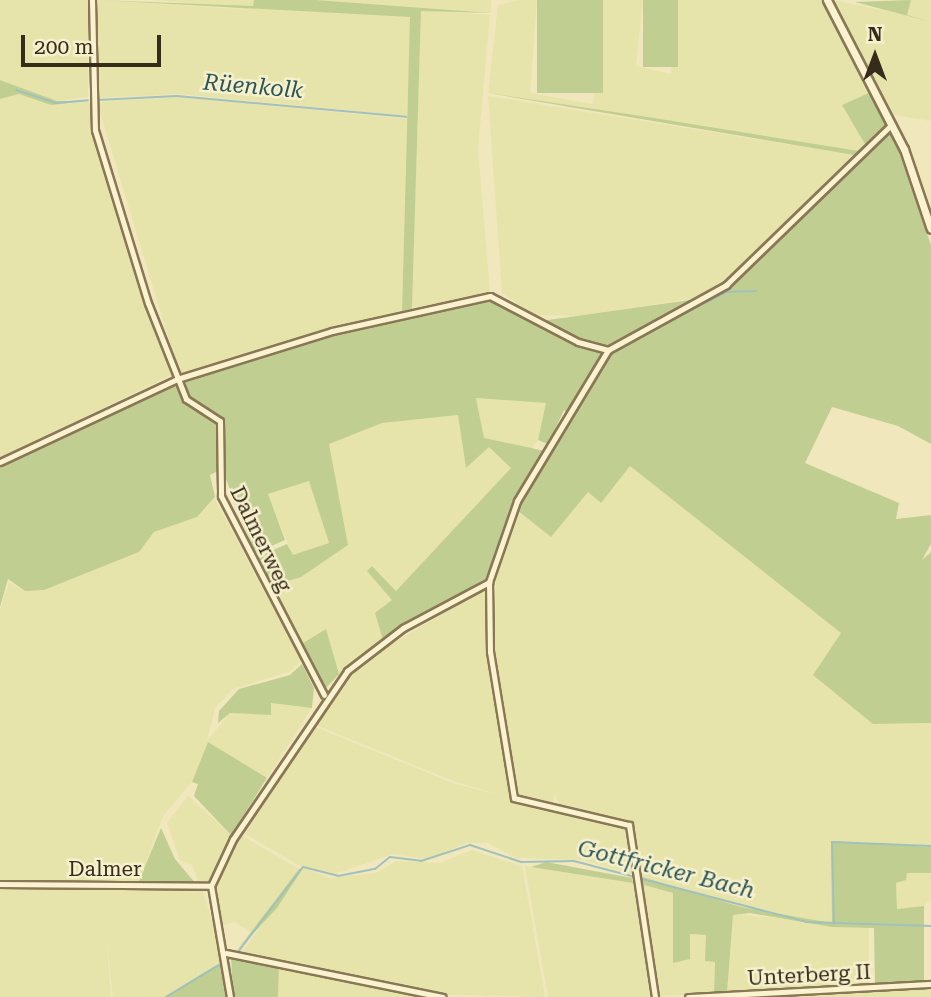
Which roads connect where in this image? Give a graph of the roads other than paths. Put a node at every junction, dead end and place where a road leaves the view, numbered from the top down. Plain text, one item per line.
1 (92, 0) edge
2 (827, 0) edge
3 (892, 124) junction
4 (931, 229) edge
5 (607, 350) junction
6 (177, 379) junction
7 (0, 462) edge
8 (489, 582) junction
9 (324, 695) junction
10 (0, 884) edge
11 (211, 886) junction
12 (226, 953) junction
13 (931, 984) edge
14 (230, 997) edge
15 (443, 997) edge
16 (655, 997) edge
17 (688, 997) edge

1 - 6 street, Dalmerweg
2 - 3 street
3 - 4 street
3 - 5 street
5 - 6 street
5 - 8 street
6 - 7 street
6 - 9 street, Dalmerweg
8 - 9 street
8 - 16 street
9 - 11 street
10 - 11 street, Dalmer
11 - 12 street
12 - 14 street
12 - 15 street
13 - 17 street, Unterberg II

